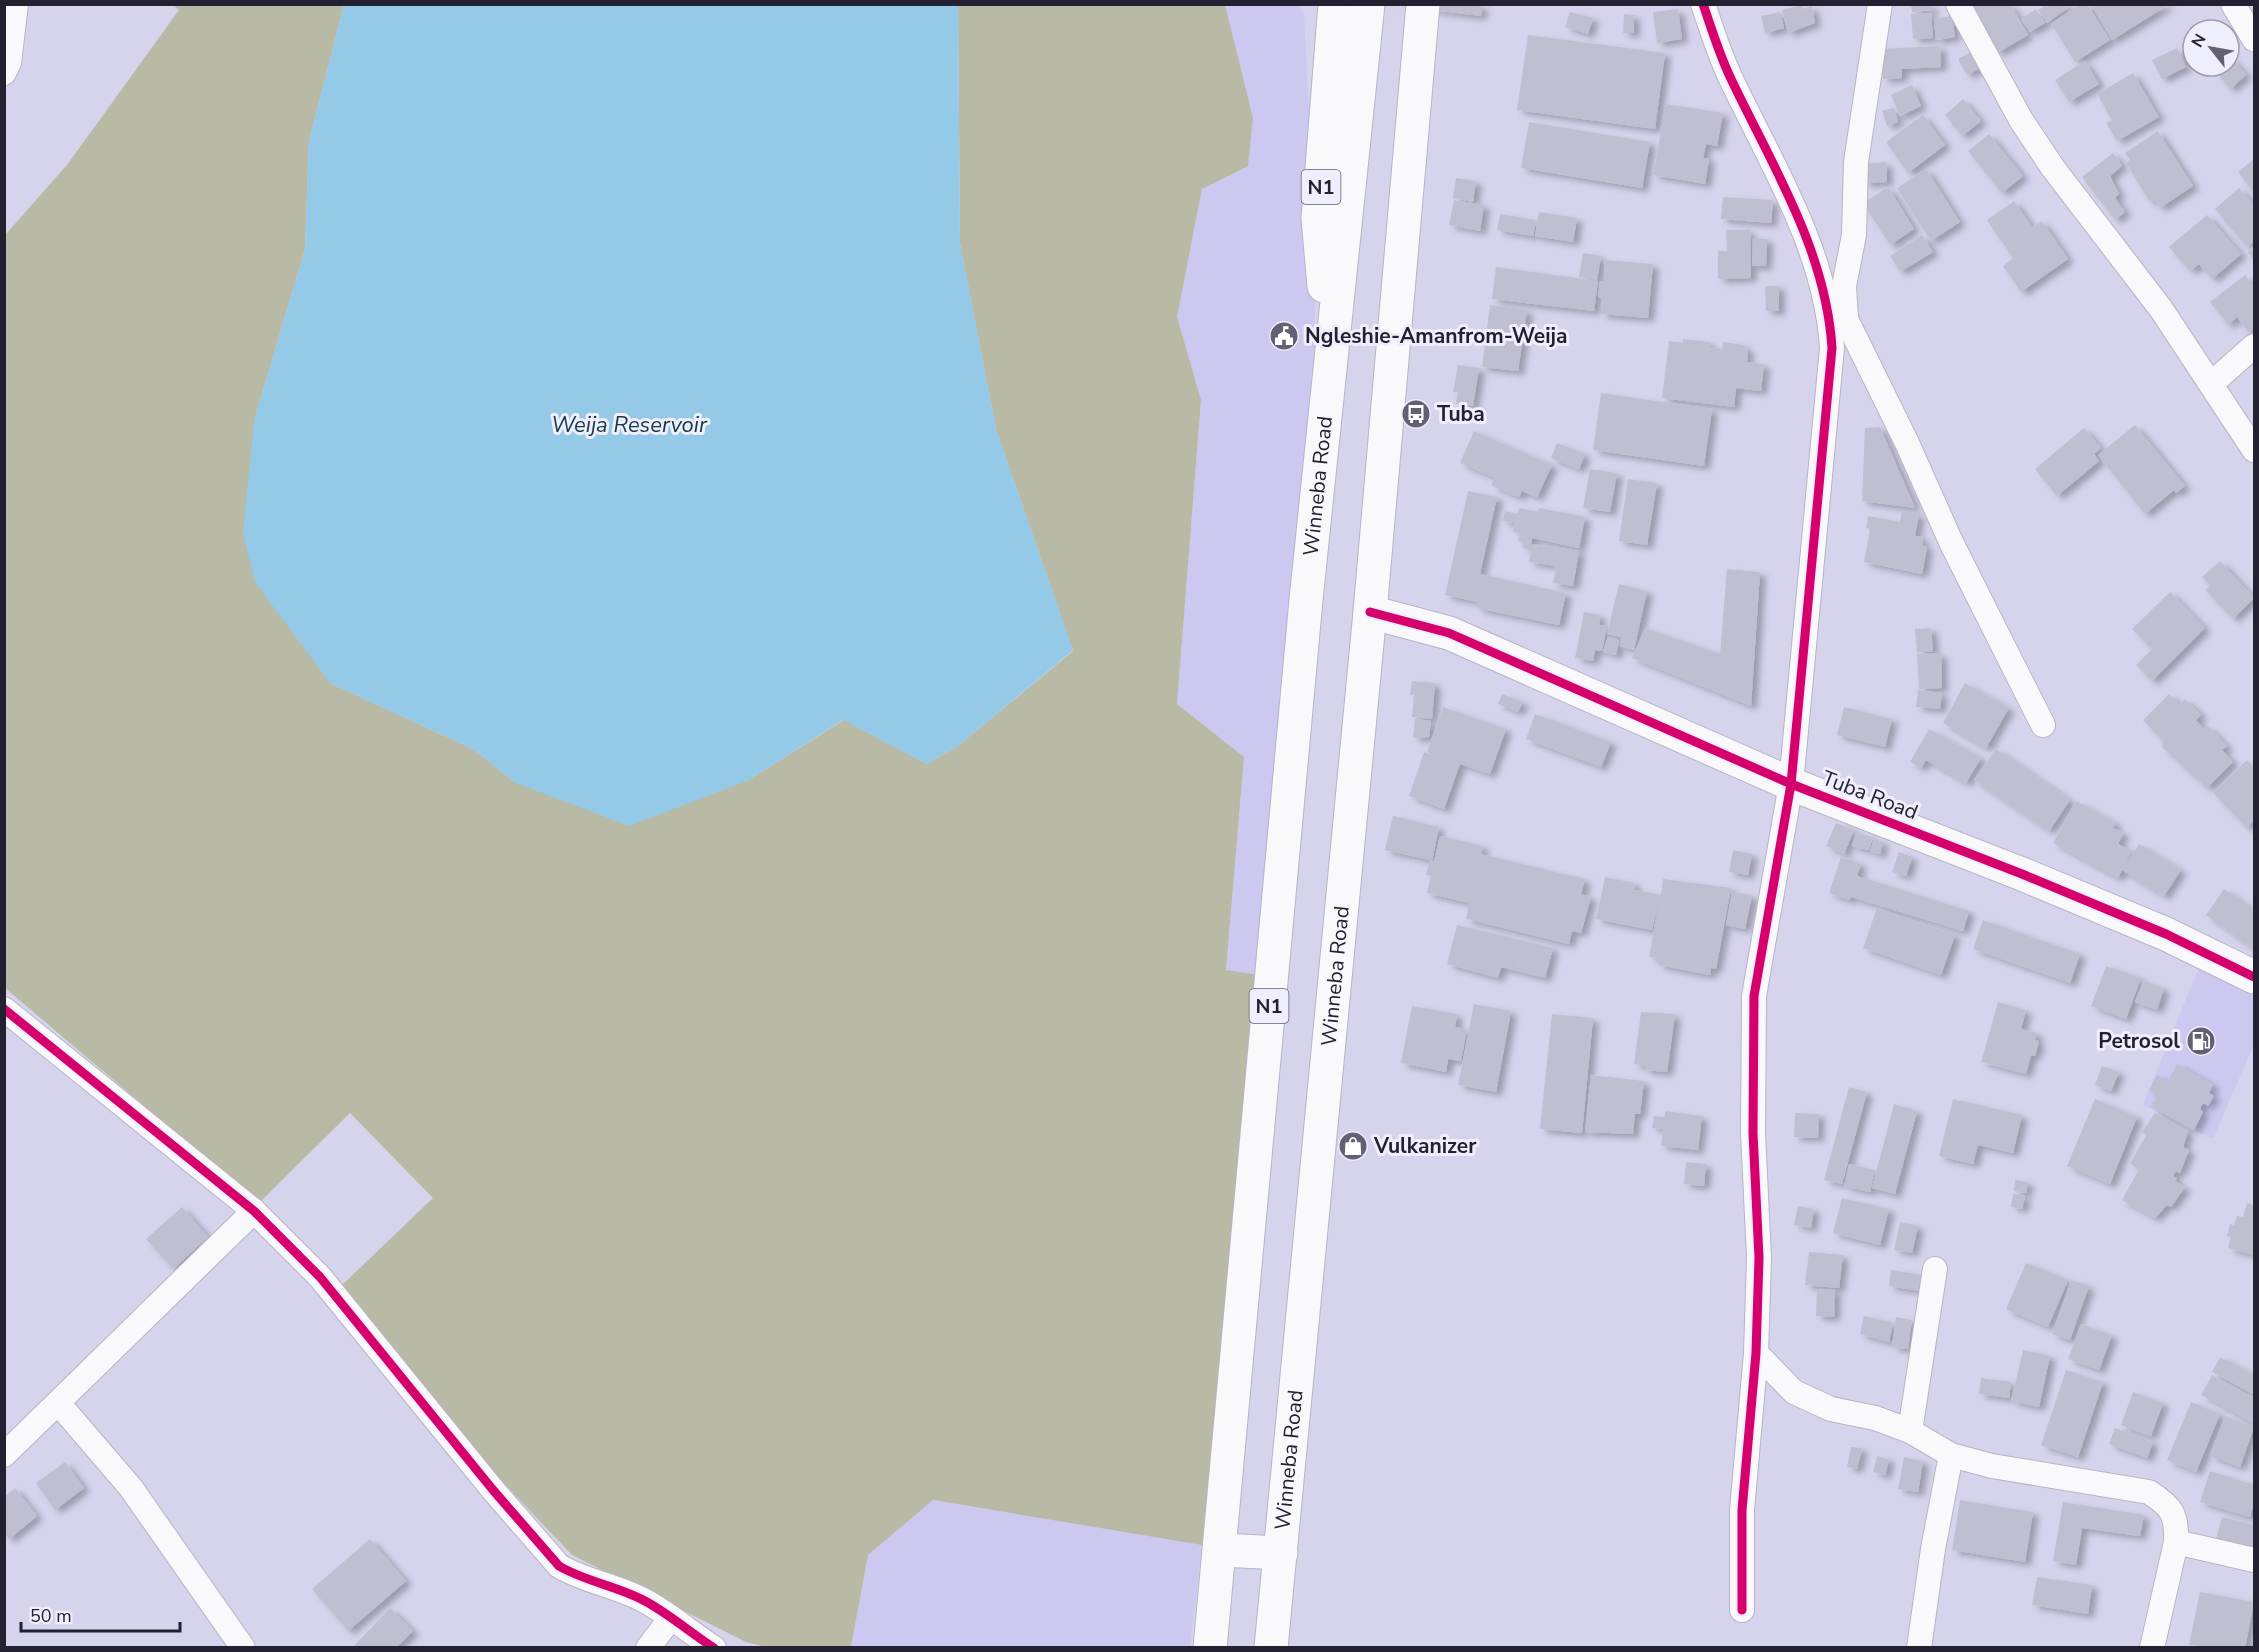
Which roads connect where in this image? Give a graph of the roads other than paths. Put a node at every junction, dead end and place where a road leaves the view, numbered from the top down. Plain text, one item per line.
1 (16, 4) edge
2 (1335, 4) edge
3 (1353, 4) edge
4 (1368, 4) edge
5 (1406, 4) edge
6 (1423, 4) edge
7 (1440, 4) edge
8 (1702, 4) edge
9 (1880, 4) edge
10 (1958, 4) edge
11 (2233, 4) edge
12 (2254, 39) edge
13 (4, 73) edge
14 (1396, 304) junction
15 (1838, 317) junction
16 (2254, 346) edge
17 (1330, 365) junction
18 (2211, 384) junction
19 (2254, 450) edge
20 (1370, 612) junction
21 (2043, 725) dead end
22 (1791, 784) junction
23 (2254, 977) edge
24 (4, 1009) edge
25 (254, 1211) junction
26 (1935, 1269) dead end
27 (1756, 1353) junction
28 (59, 1404) junction
29 (1910, 1431) junction
30 (4, 1455) edge
31 (1951, 1455) junction
32 (2176, 1542) junction
33 (1220, 1550) junction
34 (1281, 1553) junction
35 (2254, 1560) edge
36 (1742, 1610) dead end
37 (670, 1618) junction
38 (243, 1647) edge
39 (648, 1647) edge
40 (714, 1647) edge
41 (1210, 1647) edge
42 (1271, 1647) edge
43 (1919, 1647) edge
44 (2152, 1647) edge

1 - 13 street
2 - 17 main road, Winneba Road / N1
3 - 17 main road, Winneba Road / N1
4 - 17 main road, Winneba Road / N1
5 - 14 main road, Winneba Road
6 - 14 main road, Winneba Road
7 - 14 main road, Winneba Road
8 - 15 street
9 - 15 street
10 - 18 street
11 - 12 street
14 - 20 main road, Winneba Road
15 - 21 street
15 - 22 street
16 - 18 street
17 - 33 main road, Winneba Road / N1
18 - 19 street
20 - 22 main road, Tuba Road
20 - 34 main road, Winneba Road
22 - 23 main road, Tuba Road
22 - 27 street
24 - 25 street
25 - 28 street
25 - 37 street
26 - 29 street
27 - 29 street
27 - 36 street
28 - 30 street
28 - 38 street
29 - 31 street
31 - 32 street
31 - 43 street
32 - 35 street
32 - 44 street
33 - 34 main road
33 - 41 main road, Winneba Road / N1
34 - 42 main road, Winneba Road
37 - 39 street
37 - 40 street

